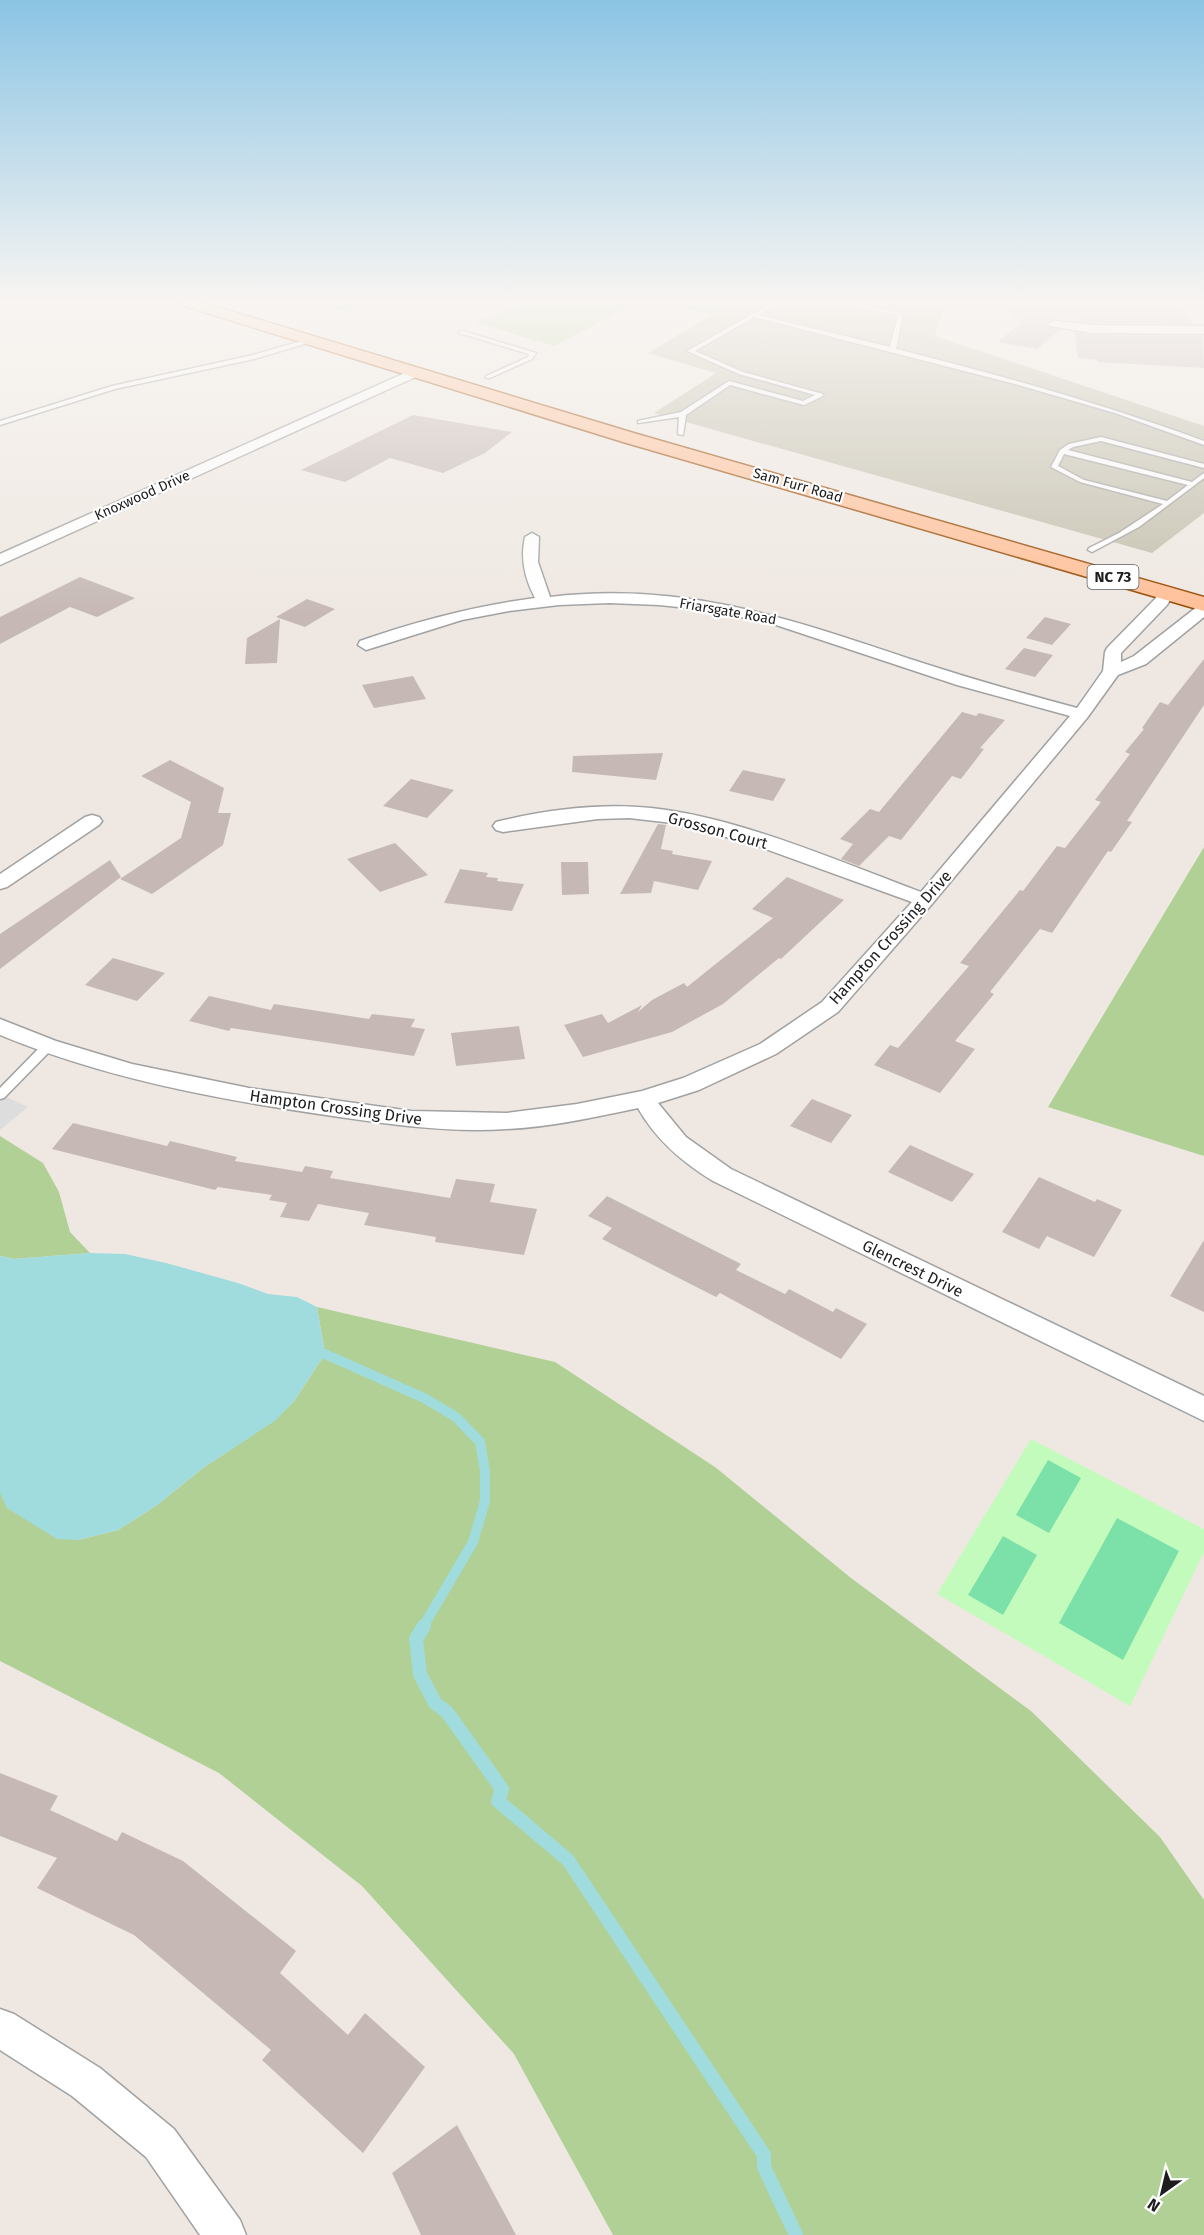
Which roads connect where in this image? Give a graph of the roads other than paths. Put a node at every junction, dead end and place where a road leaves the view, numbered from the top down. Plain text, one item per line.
1 (53, 406) edge
2 (340, 406) edge
3 (527, 406) edge
4 (572, 406) edge
5 (588, 406) edge
6 (694, 406) edge
7 (1097, 406) edge
8 (683, 414) junction
9 (636, 421) junction
10 (0, 423) edge
11 (681, 434) junction
12 (704, 440) dead end
13 (1204, 443) edge
14 (1062, 451) junction
15 (1204, 466) edge
16 (1204, 476) edge
17 (1193, 484) junction
18 (1168, 503) junction
19 (532, 537) dead end
20 (1070, 544) dead end
21 (1023, 550) junction
22 (1092, 550) junction
23 (1113, 556) dead end
24 (0, 560) edge
25 (1167, 592) junction
26 (1204, 596) edge
27 (544, 601) junction
28 (1204, 604) edge
29 (1204, 609) edge
30 (366, 645) dead end
31 (1112, 671) junction
32 (1082, 714) junction
33 (92, 821) dead end
34 (503, 826) dead end
35 (0, 883) edge
36 (925, 900) junction
37 (0, 1026) edge
38 (48, 1046) junction
39 (0, 1095) edge
40 (644, 1099) junction
41 (1204, 1409) edge
42 (0, 2028) edge
43 (225, 2235) edge

1 - 10 lane
2 - 24 street, Knoxwood Drive
3 - 21 main road, Sam Furr Road / NC 73
4 - 9 main road
5 - 9 main road
6 - 8 lane
7 - 13 lane
8 - 9 lane
8 - 11 lane
9 - 11 main road
11 - 12 main road
14 - 15 lane
14 - 17 lane
14 - 18 lane
16 - 17 lane
17 - 18 lane
18 - 22 lane
19 - 27 street
20 - 22 main road, NC 73
21 - 25 main road, Sam Furr Road / NC 73
21 - 26 main road
22 - 23 main road, NC 73
25 - 28 main road, Sam Furr Road / NC 73
25 - 31 street, Hampton Crossing Drive
27 - 30 street, Friarsgate Road
27 - 32 street, Friarsgate Road
29 - 31 street
31 - 32 street, Hampton Crossing Drive
32 - 36 street, Hampton Crossing Drive
33 - 35 street
34 - 36 street, Grosson Court
36 - 40 street, Hampton Crossing Drive
37 - 38 street, Hampton Crossing Drive
38 - 39 lane
38 - 40 street, Hampton Crossing Drive
40 - 41 street, Glencrest Drive
42 - 43 street

